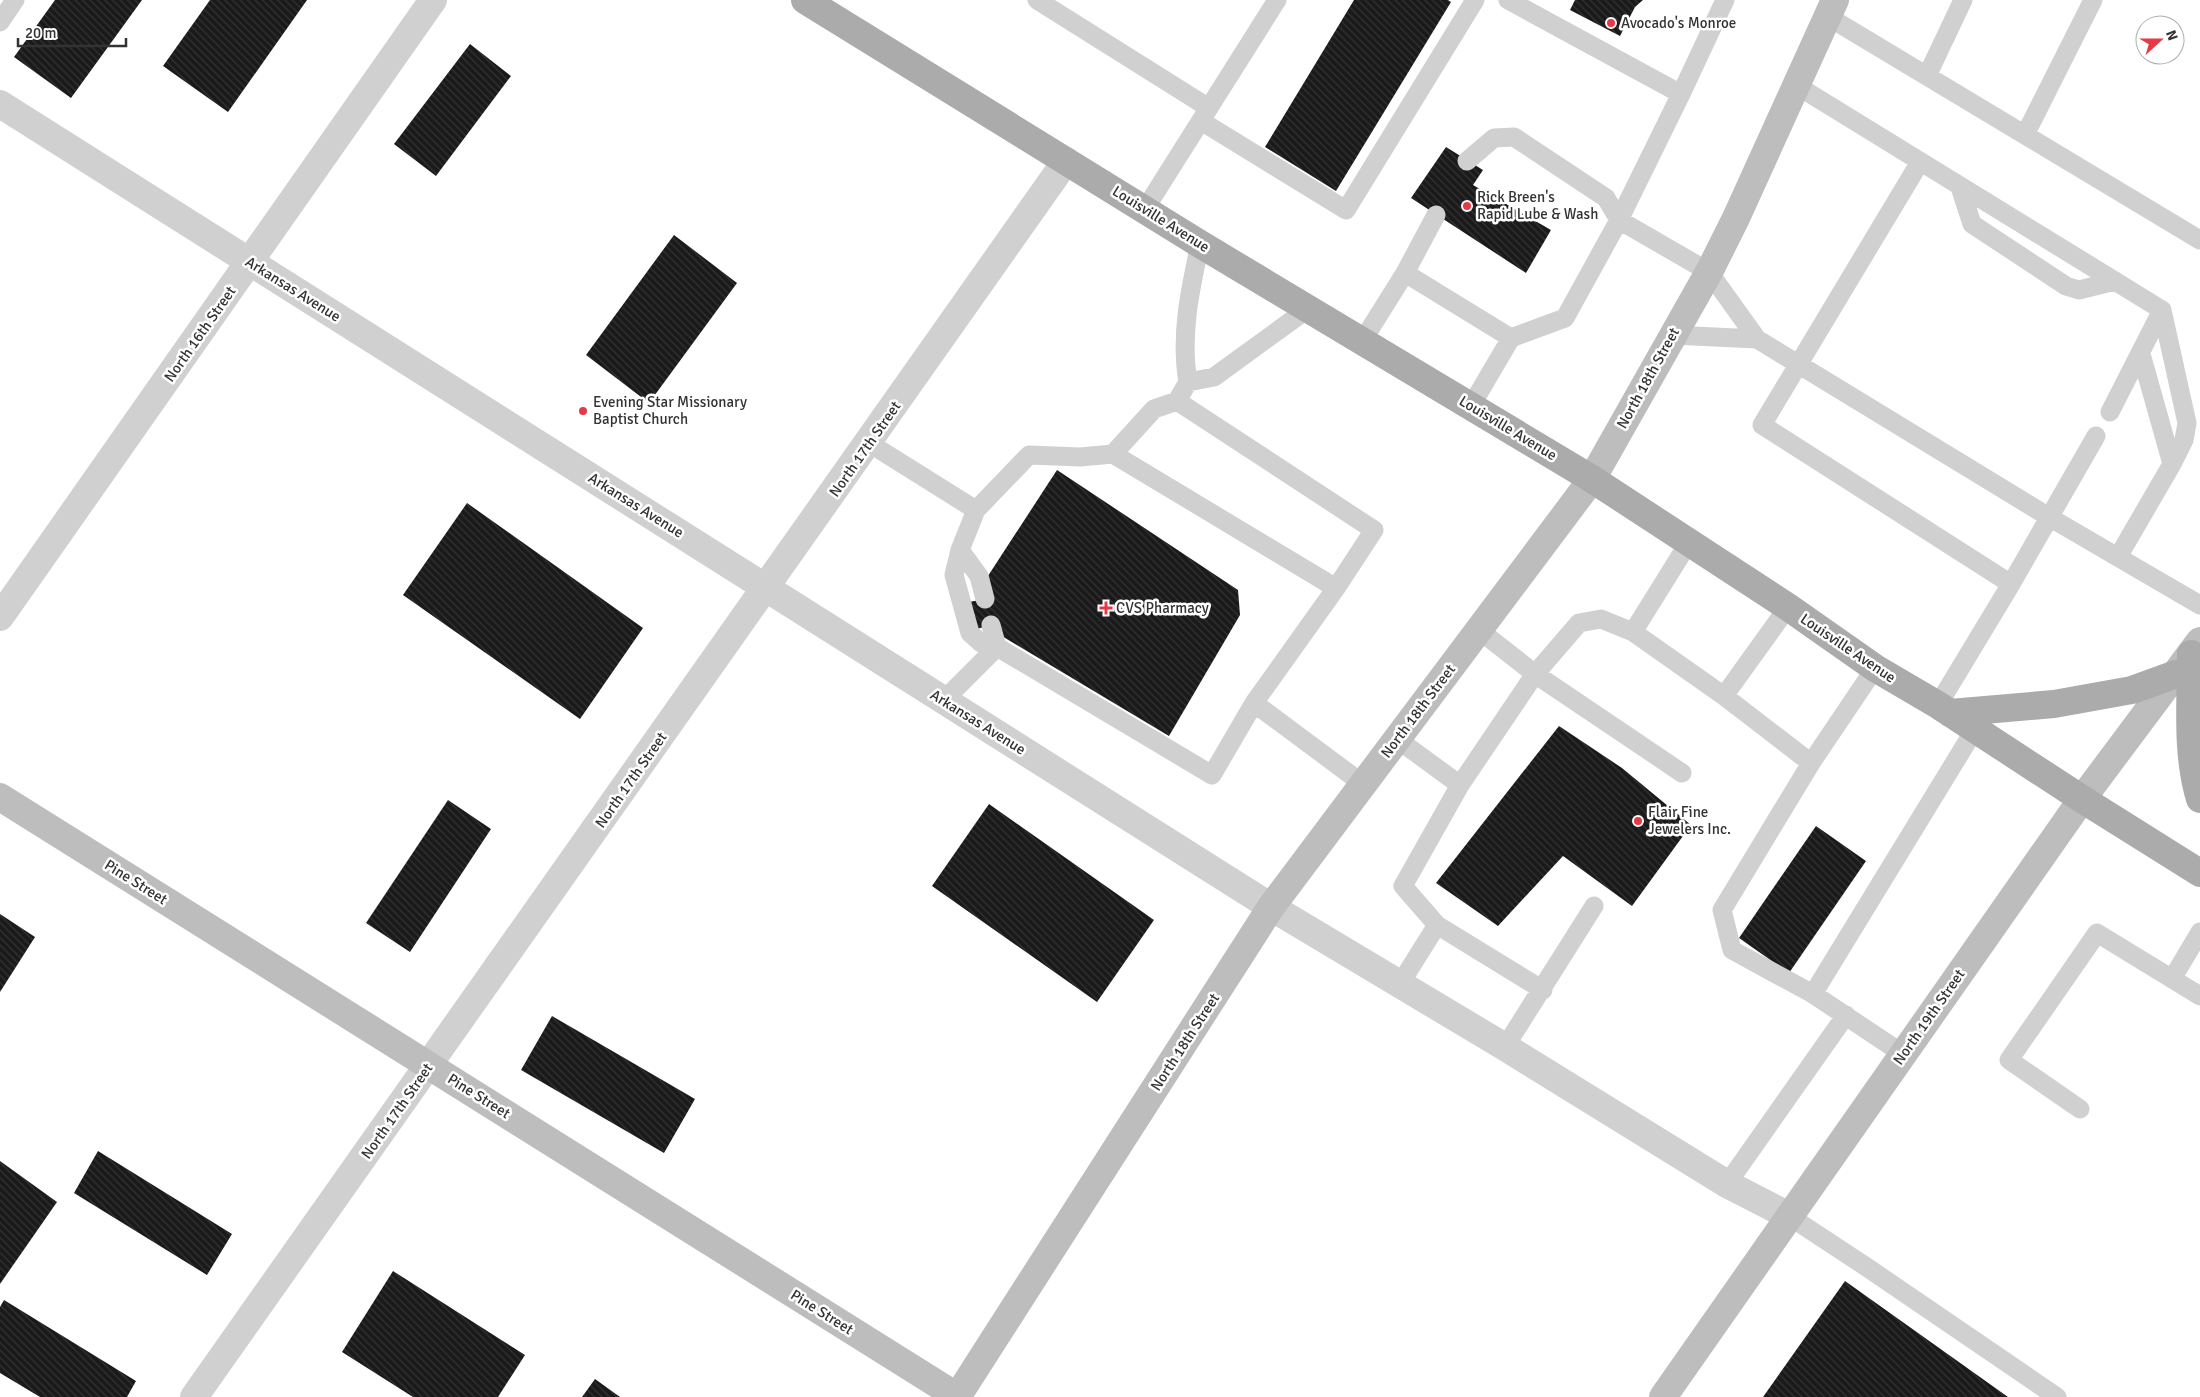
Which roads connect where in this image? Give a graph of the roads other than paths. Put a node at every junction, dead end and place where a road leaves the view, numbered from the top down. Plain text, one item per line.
1 (15, 0) edge
2 (433, 0) edge
3 (805, 0) edge
4 (1037, 0) edge
5 (1277, 0) edge
6 (1475, 0) edge
7 (1725, 0) edge
8 (1963, 0) edge
9 (2093, 0) edge
10 (1519, 3) edge
11 (1831, 8) edge
12 (0, 22) edge
13 (1927, 76) junction
14 (1796, 86) junction
15 (1681, 94) junction
16 (0, 104) edge
17 (1205, 115) junction
18 (2025, 135) junction
19 (1468, 160) dead end
20 (1066, 161) junction
21 (1920, 162) junction
22 (1960, 187) junction
23 (1145, 209) junction
24 (1436, 214) dead end
25 (1619, 220) junction
26 (2200, 240) edge
27 (1200, 244) junction
28 (251, 262) junction
29 (1709, 272) junction
30 (1405, 273) junction
31 (2115, 282) junction
32 (1309, 308) junction
33 (2162, 310) junction
34 (1672, 335) junction
35 (1511, 338) junction
36 (1758, 339) junction
37 (1363, 340) junction
38 (2141, 354) junction
39 (1798, 364) junction
40 (1188, 382) junction
41 (1177, 401) junction
42 (1472, 406) junction
43 (2110, 412) dead end
44 (2096, 436) dead end
45 (869, 443) junction
46 (1113, 454) junction
47 (2172, 464) junction
48 (1592, 479) junction
49 (976, 510) junction
50 (2049, 517) junction
51 (1689, 542) junction
52 (960, 550) junction
53 (2118, 557) junction
54 (2011, 584) junction
55 (767, 588) junction
56 (1336, 588) junction
57 (985, 599) dead end
58 (2200, 605) edge
59 (1788, 607) junction
60 (0, 618) edge
61 (991, 625) dead end
62 (1479, 630) junction
63 (1633, 632) junction
64 (996, 648) junction
65 (2189, 656) edge
66 (1875, 668) junction
67 (1536, 674) junction
68 (1724, 696) junction
69 (944, 700) junction
70 (1254, 704) junction
71 (1944, 709) junction
72 (1975, 729) junction
73 (1397, 739) junction
74 (1811, 763) junction
75 (1682, 773) dead end
76 (1363, 784) junction
77 (1460, 785) junction
78 (0, 797) edge
79 (2082, 799) junction
80 (2200, 799) edge
81 (2200, 872) edge
82 (1594, 906) dead end
83 (1271, 907) junction
84 (1437, 925) junction
85 (2200, 932) edge
86 (2172, 979) junction
87 (1400, 984) junction
88 (1543, 990) junction
89 (1813, 994) junction
90 (2200, 996) edge
91 (1846, 1016) junction
92 (1505, 1047) junction
93 (1903, 1054) junction
94 (430, 1065) junction
95 (2080, 1109) dead end
96 (1728, 1184) junction
97 (1789, 1216) junction
98 (194, 1397) edge
99 (957, 1397) edge
100 (1663, 1397) edge
101 (2057, 1397) edge

1 - 12 lane
2 - 28 street, North 16th Street
3 - 20 main road, Louisville Avenue
4 - 17 lane
5 - 17 lane
6 - 17 lane
7 - 15 lane
8 - 13 lane
9 - 18 lane
10 - 15 lane
11 - 13 lane
11 - 14 street, North 18th Street
13 - 18 lane
14 - 21 lane
14 - 29 street, North 18th Street
15 - 25 lane
16 - 28 street, Arkansas Avenue
17 - 23 lane
18 - 26 lane
19 - 25 lane
20 - 23 main road, Louisville Avenue
20 - 45 street, North 17th Street
21 - 22 lane
21 - 39 lane
22 - 31 lane
22 - 31 lane
23 - 27 main road, Louisville Avenue
24 - 30 lane
25 - 29 lane
25 - 35 lane
27 - 32 main road, Louisville Avenue
27 - 40 lane
28 - 55 street, Arkansas Avenue
28 - 60 street, North 16th Street
29 - 34 street, North 18th Street
29 - 36 lane
30 - 35 lane
30 - 37 lane
31 - 33 lane
32 - 37 main road, Louisville Avenue
32 - 40 lane
33 - 38 lane
33 - 47 lane
34 - 36 lane
34 - 48 street, North 18th Street
35 - 42 lane
36 - 39 lane
37 - 42 main road, Louisville Avenue
38 - 43 lane
38 - 47 lane
39 - 50 lane
39 - 54 lane
40 - 41 lane
41 - 46 lane
41 - 56 lane
42 - 48 main road, Louisville Avenue
44 - 50 lane
45 - 49 lane
45 - 55 street, North 17th Street
46 - 49 lane
46 - 56 lane
47 - 53 lane
48 - 51 main road, Louisville Avenue
48 - 62 street, North 18th Street
49 - 52 lane
50 - 53 lane
50 - 54 lane
51 - 59 main road, Louisville Avenue
51 - 63 lane
52 - 57 lane
52 - 64 lane
53 - 58 lane
54 - 71 lane
55 - 69 street, Arkansas Avenue
55 - 94 street, North 17th Street
56 - 70 lane
59 - 66 main road, Louisville Avenue
59 - 68 lane
61 - 64 lane
62 - 67 lane
62 - 73 street, North 18th Street
63 - 67 lane
63 - 68 lane
64 - 69 lane
64 - 70 lane
65 - 71 main road
65 - 79 street, North 19th Street
65 - 80 main road
66 - 71 main road, Louisville Avenue
66 - 74 lane
67 - 75 lane
67 - 77 lane
68 - 74 lane
69 - 83 street, Arkansas Avenue
70 - 76 lane
71 - 72 main road, Louisville Avenue
72 - 79 main road, Louisville Avenue
72 - 89 lane
73 - 76 street, North 18th Street
73 - 77 lane
74 - 89 lane
76 - 83 street, North 18th Street
77 - 84 lane
78 - 94 street, Pine Street
79 - 81 main road, Louisville Avenue
79 - 93 street, North 19th Street
82 - 88 lane
83 - 87 street, Arkansas Avenue
83 - 99 street, North 18th Street
84 - 87 lane
84 - 88 lane
85 - 86 lane
86 - 90 lane
86 - 95 lane
87 - 92 street, Arkansas Avenue
88 - 92 lane
89 - 91 lane
91 - 93 lane
91 - 96 lane
92 - 96 street, Arkansas Avenue
93 - 97 street, North 19th Street
94 - 98 street, North 17th Street
94 - 99 street, Pine Street
96 - 97 street, Arkansas Avenue
97 - 100 street, North 19th Street
97 - 101 lane

